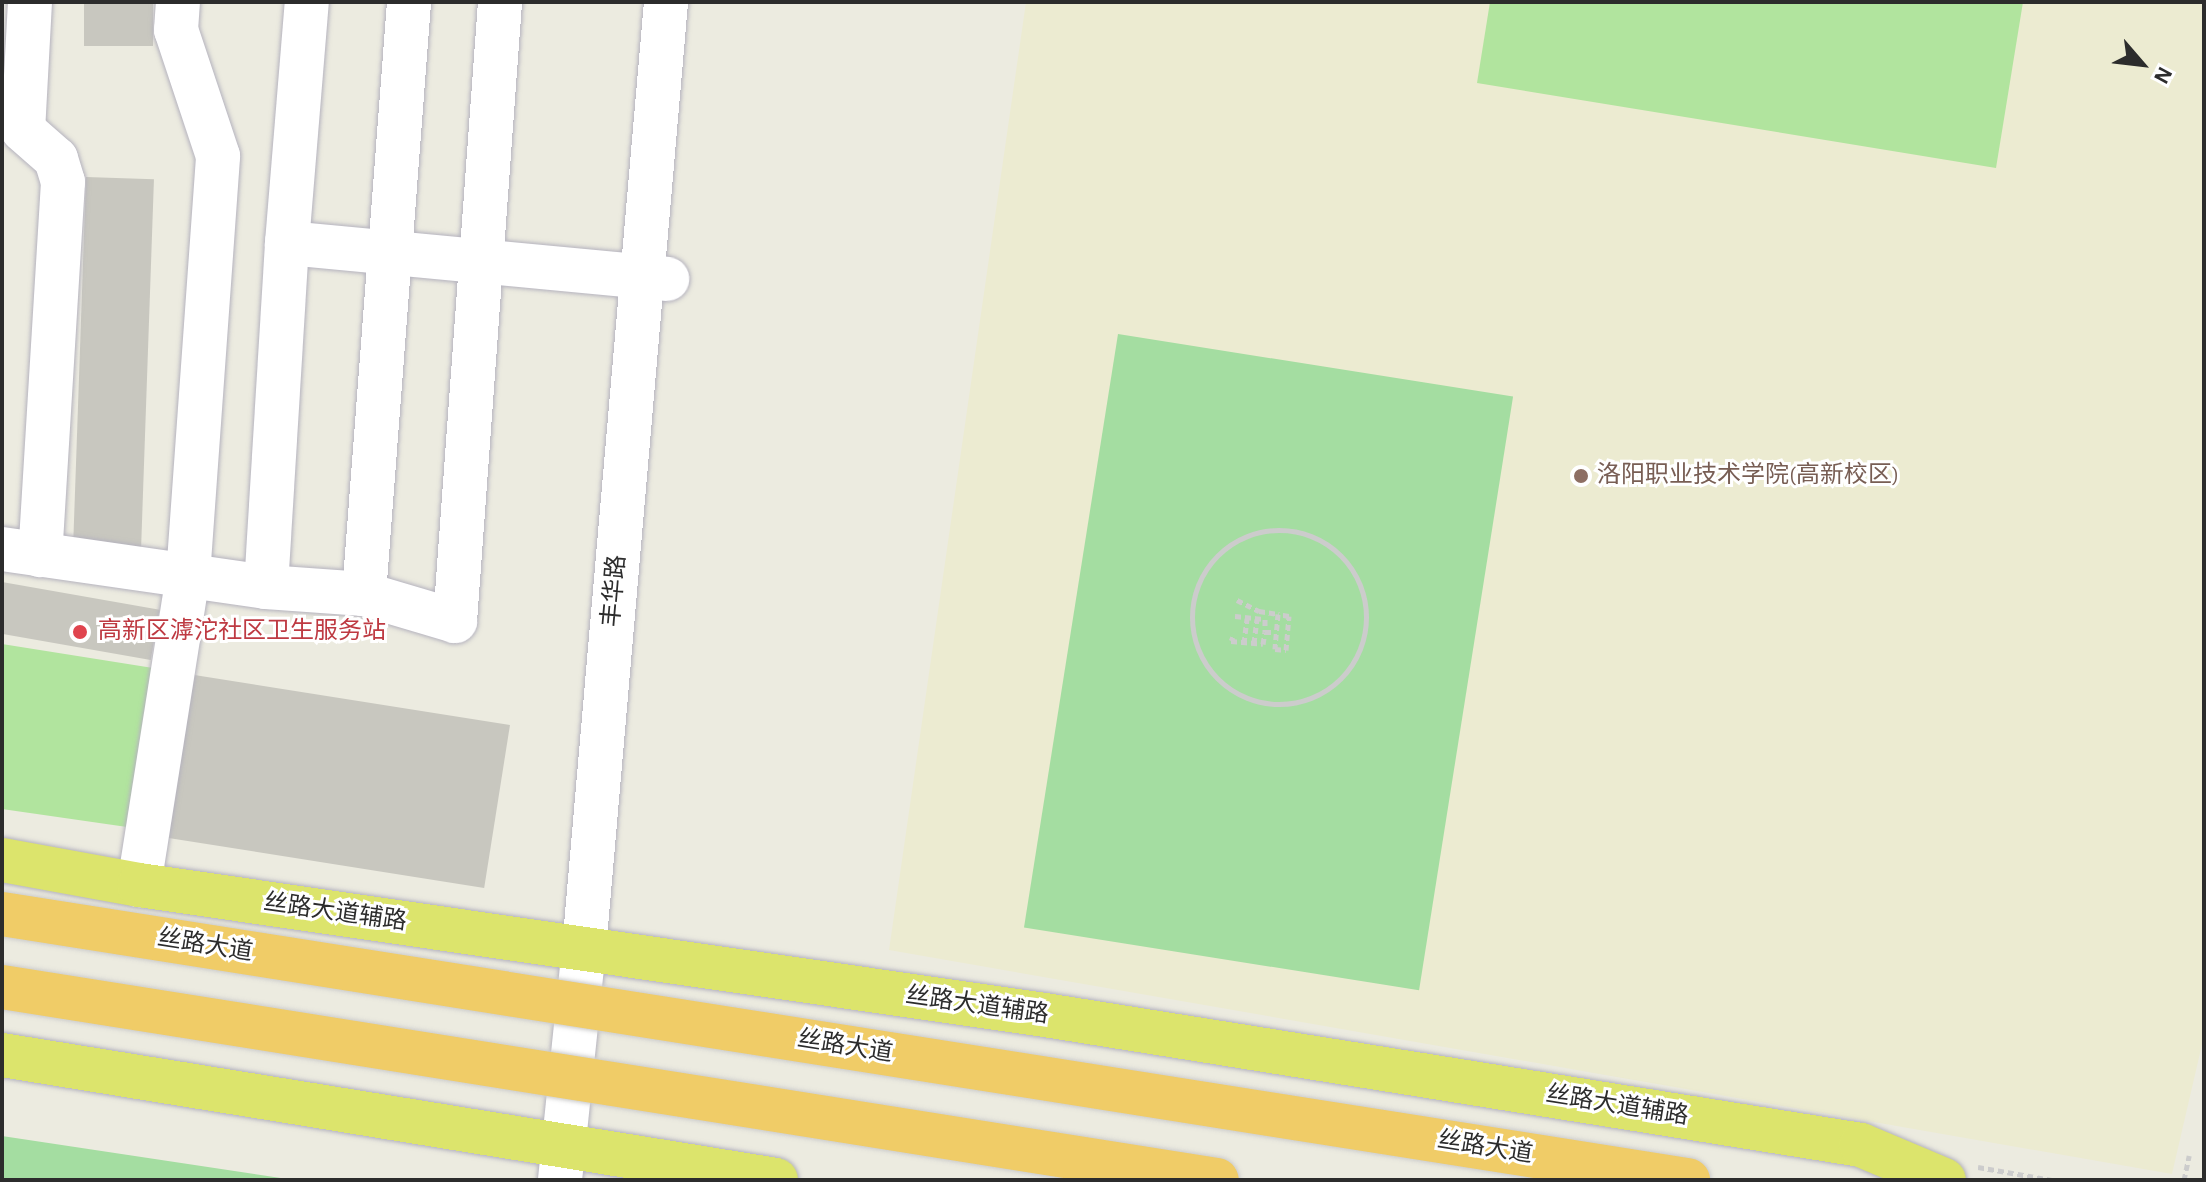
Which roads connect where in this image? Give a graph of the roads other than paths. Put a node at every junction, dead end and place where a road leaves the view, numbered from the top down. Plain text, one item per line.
1 (30, 2) edge
2 (178, 2) edge
3 (307, 2) edge
4 (409, 2) edge
5 (500, 2) edge
6 (666, 2) edge
7 (690, 2) edge
8 (287, 243) junction
9 (387, 252) junction
10 (481, 259) junction
11 (655, 278) junction
12 (21, 552) edge
13 (188, 576) junction
14 (266, 587) junction
15 (364, 594) junction
16 (2, 860) edge
17 (139, 885) junction
18 (2, 914) edge
19 (596, 950) junction
20 (2, 987) edge
21 (2, 1055) edge
22 (576, 1165) edge
23 (776, 1180) edge
24 (1217, 1180) edge
25 (1688, 1180) edge
26 (1944, 1180) edge

1 - 12 street
2 - 13 street
3 - 8 street
4 - 9 street
5 - 10 street
6 - 11 street, 丰华路
7 - 11 street, 丰华路
8 - 9 street
8 - 14 street
9 - 10 street
9 - 15 street
10 - 11 street
10 - 15 street
11 - 19 street, 丰华路
12 - 13 street
13 - 14 street
13 - 17 street
14 - 15 street
16 - 17 main road, 丝路大道辅路
17 - 19 main road, 丝路大道辅路
18 - 25 highway, 丝路大道, bridge
19 - 22 street, 丰华路
19 - 26 main road, 丝路大道辅路
20 - 24 highway, bridge
21 - 22 main road
22 - 23 main road

